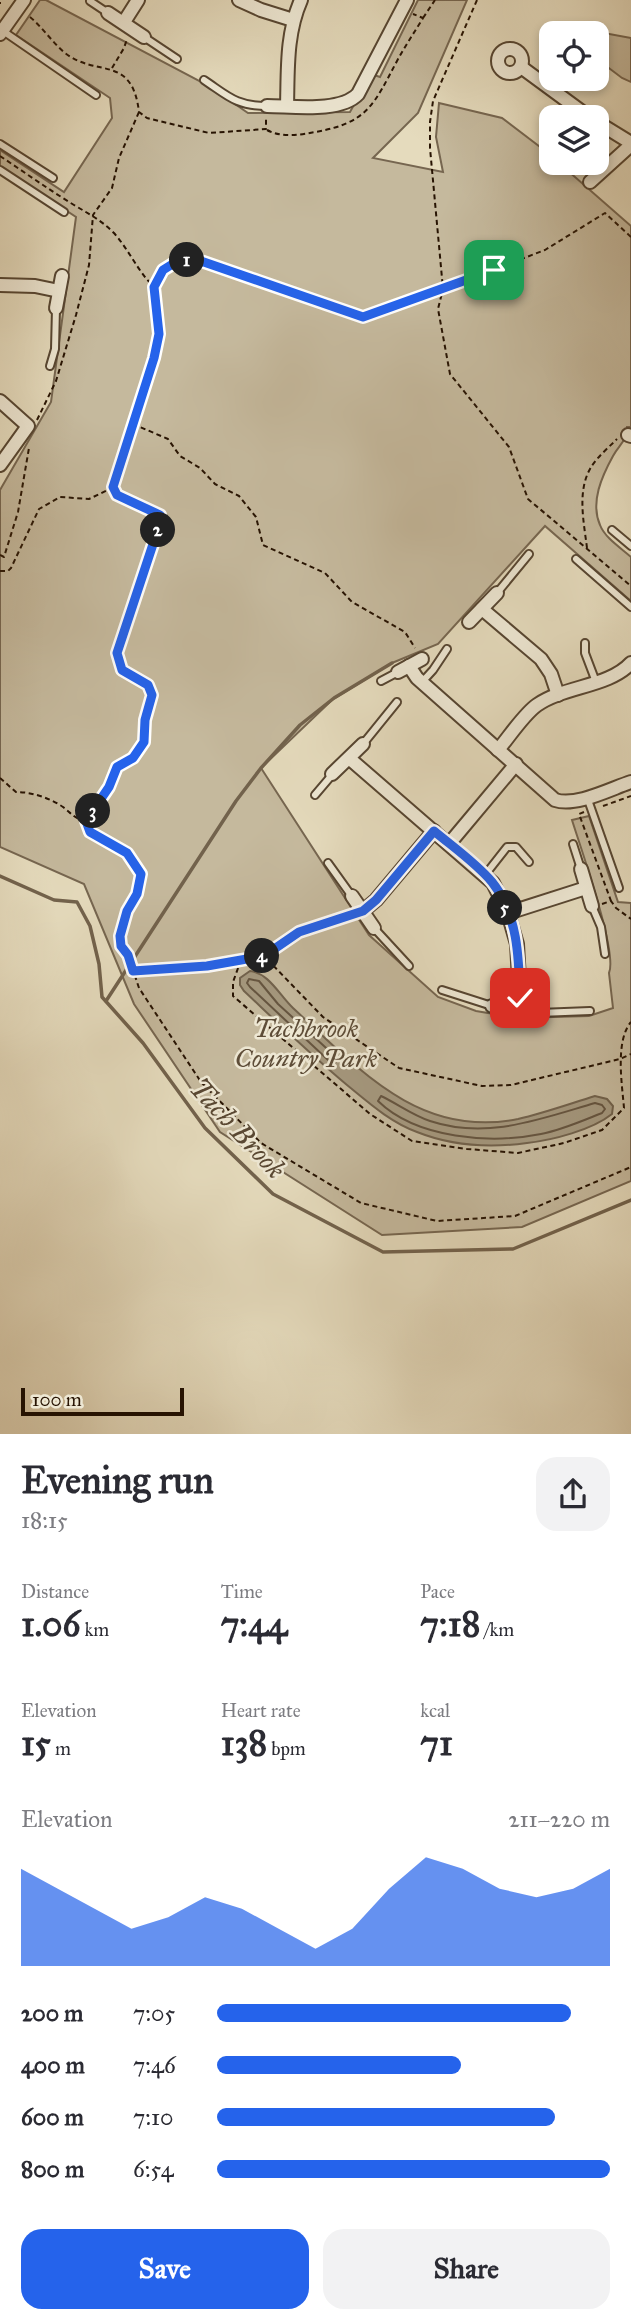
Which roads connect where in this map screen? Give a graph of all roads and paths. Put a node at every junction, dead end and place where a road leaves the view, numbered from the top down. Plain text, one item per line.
1 (24, 0) edge
2 (138, 0) edge
3 (239, 0) edge
4 (301, 0) edge
5 (407, 0) edge
6 (435, 0) edge
7 (477, 0) edge
8 (90, 1) edge
9 (108, 13) joint
10 (30, 17) dead end
11 (423, 18) dead end
12 (293, 20) junction
13 (133, 29) junction
14 (1, 31) edge
15 (177, 59) dead end
16 (521, 66) dead end
17 (112, 69) junction
18 (204, 80) dead end
19 (96, 96) dead end
20 (573, 105) edge
21 (267, 106) junction
22 (287, 106) junction
23 (139, 112) junction
24 (609, 130) edge
25 (0, 144) edge
26 (631, 144) edge
27 (0, 156) edge
28 (0, 170) edge
29 (53, 178) dead end
30 (590, 182) dead end
31 (64, 212) dead end
32 (93, 215) junction
33 (631, 237) edge
34 (62, 276) dead end
35 (0, 285) edge
36 (154, 287) junction
37 (443, 289) junction
38 (59, 292) junction
39 (56, 308) joint
40 (50, 366) dead end
41 (0, 401) edge
42 (34, 424) dead end
43 (133, 424) junction
44 (629, 436) edge
45 (29, 443) dead end
46 (0, 465) edge
47 (113, 487) junction
48 (612, 530) dead end
49 (631, 547) edge
50 (587, 550) junction
51 (529, 554) dead end
52 (0, 555) edge
53 (576, 559) dead end
54 (0, 571) edge
55 (631, 586) edge
56 (498, 593) joint
57 (631, 607) edge
58 (482, 609) junction
59 (469, 622) dead end
60 (585, 643) dead end
61 (447, 649) dead end
62 (419, 654) joint
63 (631, 663) edge
64 (404, 669) junction
65 (382, 681) dead end
66 (422, 682) junction
67 (596, 682) junction
68 (558, 695) junction
69 (397, 702) dead end
70 (363, 744) joint
71 (498, 750) junction
72 (350, 759) junction
73 (516, 764) junction
74 (332, 775) joint
75 (0, 778) edge
76 (631, 782) edge
77 (315, 795) dead end
78 (587, 797) junction
79 (86, 821) junction
80 (434, 831) junction
81 (449, 844) junction
82 (573, 844) dead end
83 (529, 862) dead end
84 (328, 863) dead end
85 (581, 869) joint
86 (485, 875) junction
87 (586, 888) junction
88 (619, 888) dead end
89 (352, 896) joint
90 (592, 906) junction
91 (363, 911) junction
92 (508, 913) junction
93 (631, 919) edge
94 (374, 928) joint
95 (605, 954) dead end
96 (264, 956) junction
97 (242, 960) junction
98 (409, 966) dead end
99 (133, 971) junction
100 (442, 990) dead end
101 (492, 1006) joint
102 (518, 1010) junction
103 (590, 1011) dead end
104 (539, 1013) joint
105 (631, 1022) edge
106 (631, 1054) edge
107 (621, 1059) junction
108 (631, 1167) edge

1 - 14 street
2 - 13 street
3 - 12 street
4 - 12 street
5 - 22 street
6 - 11 path
7 - 37 path
8 - 9 lane
9 - 13 street
10 - 17 path
12 - 22 street
13 - 15 lane
13 - 17 path
14 - 19 lane
16 - 20 street
17 - 23 path
18 - 21 lane
21 - 22 street
21 - 23 path
23 - 32 path
24 - 26 street
25 - 29 lane
26 - 30 street
27 - 32 path
28 - 31 lane
32 - 36 path
32 - 42 path
33 - 37 path
34 - 38 street
35 - 38 street
36 - 37 path
36 - 43 path
37 - 50 path
38 - 39 street
39 - 40 lane
41 - 46 street
43 - 47 path
43 - 62 path
44 - 50 path
45 - 52 path
47 - 54 path
47 - 79 path
48 - 49 lane
50 - 55 path
51 - 56 lane
53 - 57 lane
56 - 58 street
58 - 59 street
58 - 68 street
60 - 67 lane
61 - 66 lane
62 - 64 street
63 - 67 street
64 - 65 lane
64 - 66 street
66 - 71 street
67 - 68 street
68 - 71 street
69 - 70 lane
70 - 72 street
71 - 73 street
72 - 74 street
72 - 80 street
73 - 78 street
73 - 81 street
74 - 77 lane
75 - 79 path
76 - 78 street
78 - 88 lane
79 - 99 path
80 - 81 street
80 - 91 street
81 - 86 street
82 - 85 lane
83 - 86 lane
84 - 89 lane
85 - 87 street
86 - 92 street
87 - 90 street
87 - 92 street
89 - 91 street
90 - 93 path
90 - 95 lane
91 - 94 street
91 - 96 path
92 - 102 street
94 - 98 lane
96 - 97 path
96 - 107 path
97 - 99 path
97 - 107 path
99 - 108 path
100 - 101 lane
101 - 102 street
102 - 104 street
103 - 104 lane
105 - 107 path
106 - 107 path

